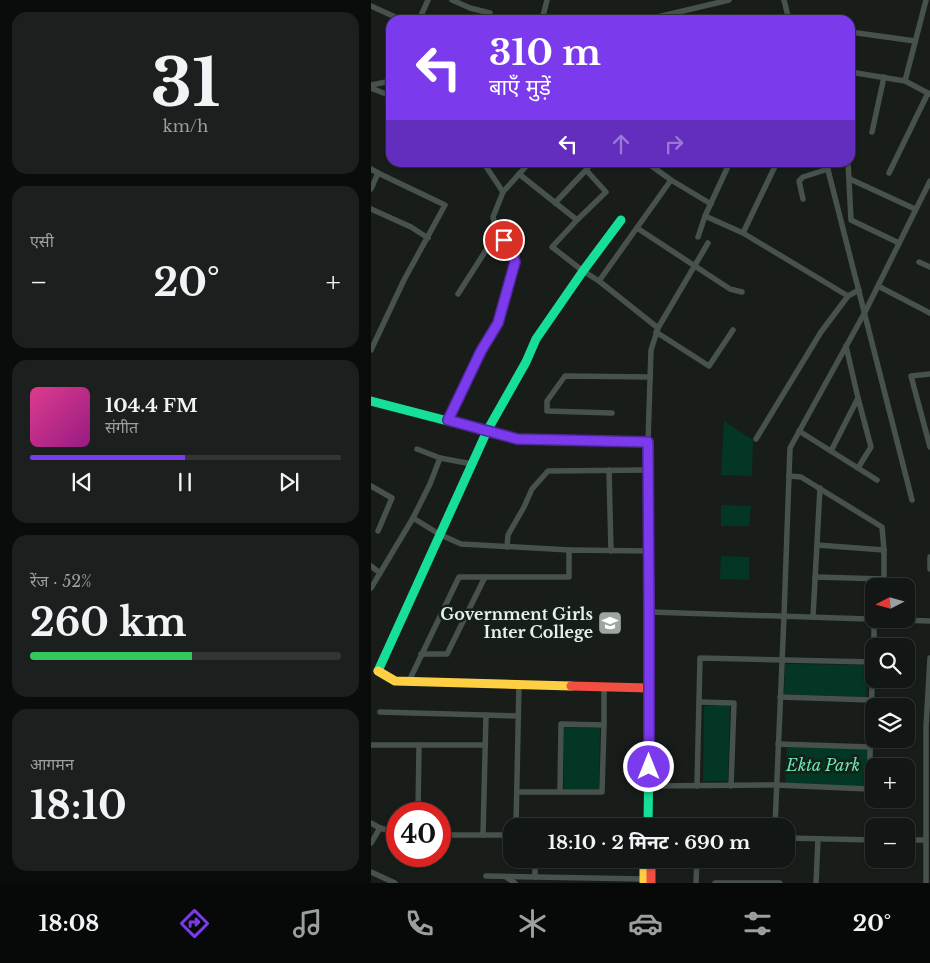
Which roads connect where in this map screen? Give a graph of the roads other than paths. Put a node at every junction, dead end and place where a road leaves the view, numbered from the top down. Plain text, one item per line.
1 (428, 0) edge
2 (452, 0) edge
3 (547, 0) edge
4 (729, 0) edge
5 (784, 0) edge
6 (926, 0) edge
7 (371, 6) edge
8 (490, 13) dead end
9 (676, 13) joint
10 (391, 15) edge
11 (421, 15) edge
12 (543, 15) edge
13 (667, 15) edge
14 (788, 15) edge
15 (855, 33) edge
16 (915, 41) junction
17 (855, 73) edge
18 (884, 77) junction
19 (905, 81) junction
20 (386, 82) edge
21 (371, 87) edge
22 (929, 93) edge
23 (386, 94) edge
24 (872, 132) dead end
25 (486, 167) edge
26 (525, 167) edge
27 (589, 167) edge
28 (653, 167) edge
29 (728, 167) edge
30 (775, 167) edge
31 (827, 167) edge
32 (849, 167) edge
33 (371, 169) edge
34 (586, 170) junction
35 (828, 170) junction
36 (889, 172) dead end
37 (378, 173) junction
38 (519, 174) junction
39 (850, 179) junction
40 (671, 180) junction
41 (930, 181) edge
42 (371, 189) edge
43 (503, 192) junction
44 (803, 199) dead end
45 (555, 203) junction
46 (711, 204) junction
47 (371, 209) edge
48 (915, 209) junction
49 (705, 216) junction
50 (577, 220) junction
51 (621, 220) dead end
52 (637, 228) junction
53 (497, 233) junction
54 (743, 233) junction
55 (698, 237) dead end
56 (427, 238) junction
57 (708, 243) dead end
58 (899, 243) junction
59 (919, 262) dead end
60 (694, 266) junction
61 (930, 267) edge
62 (583, 271) junction
63 (599, 281) junction
64 (878, 286) junction
65 (859, 290) junction
66 (742, 292) dead end
67 (458, 294) dead end
68 (847, 296) junction
69 (865, 312) junction
70 (930, 313) edge
71 (657, 330) junction
72 (733, 330) dead end
73 (846, 346) junction
74 (371, 350) edge
75 (930, 374) edge
76 (650, 377) junction
77 (859, 398) junction
78 (372, 403) edge
79 (612, 413) dead end
80 (448, 420) junction
81 (487, 431) junction
82 (799, 431) junction
83 (755, 439) dead end
84 (648, 442) junction
85 (929, 444) edge
86 (417, 449) dead end
87 (831, 451) junction
88 (440, 458) junction
89 (472, 464) junction
90 (858, 468) junction
91 (609, 470) junction
92 (648, 470) junction
93 (789, 476) junction
94 (877, 480) dead end
95 (371, 486) edge
96 (820, 488) junction
97 (912, 500) dead end
98 (413, 518) junction
99 (378, 531) dead end
100 (439, 534) junction
101 (817, 545) junction
102 (507, 547) junction
103 (569, 550) junction
104 (884, 550) junction
105 (611, 551) junction
106 (649, 551) junction
107 (930, 557) edge
108 (371, 566) edge
109 (930, 569) edge
110 (380, 573) junction
111 (485, 577) junction
112 (815, 577) junction
113 (371, 588) edge
114 (649, 612) junction
115 (784, 616) junction
116 (813, 617) junction
117 (865, 619) edge
118 (915, 620) edge
119 (930, 621) edge
120 (421, 654) junction
121 (930, 658) edge
122 (782, 660) junction
123 (865, 662) edge
124 (409, 681) junction
125 (519, 684) junction
126 (604, 686) junction
127 (649, 688) junction
128 (780, 697) junction
129 (865, 700) edge
130 (699, 702) junction
131 (380, 712) dead end
132 (486, 715) junction
133 (518, 716) junction
134 (604, 725) junction
135 (928, 738) edge
136 (778, 744) junction
137 (371, 745) edge
138 (419, 745) junction
139 (485, 745) junction
140 (865, 747) edge
141 (870, 748) edge
142 (776, 785) junction
143 (649, 786) junction
144 (697, 786) junction
145 (731, 786) junction
146 (517, 792) junction
147 (560, 792) junction
148 (418, 802) edge
149 (928, 807) edge
150 (516, 818) edge
151 (648, 818) edge
152 (775, 818) edge
153 (371, 823) edge
154 (380, 828) junction
155 (386, 830) edge
156 (451, 835) edge
157 (483, 835) junction
158 (503, 835) edge
159 (795, 838) edge
160 (818, 839) junction
161 (865, 840) edge
162 (915, 840) edge
163 (926, 840) junction
164 (371, 843) edge
165 (535, 868) edge
166 (645, 868) edge
167 (649, 868) edge
168 (697, 868) edge
169 (371, 872) edge
170 (486, 876) dead end
171 (506, 877) junction
172 (535, 877) junction
173 (558, 880) edge
174 (584, 880) edge
175 (607, 881) edge
176 (646, 882) edge
177 (395, 883) edge
178 (515, 883) edge
179 (696, 883) edge
180 (715, 883) edge
181 (725, 883) edge
182 (780, 883) edge
183 (817, 883) edge
184 (926, 883) edge

1 - 11 street
2 - 8 street
3 - 12 street
4 - 9 street
5 - 14 street
6 - 16 street
7 - 10 street
9 - 13 street
15 - 16 street
16 - 19 street
17 - 18 street
18 - 19 street
18 - 24 street
19 - 22 street
20 - 21 street
21 - 23 street
22 - 36 street
25 - 43 street
26 - 38 street
27 - 34 street
28 - 40 street
29 - 46 street
30 - 54 street
31 - 35 street
32 - 39 street
33 - 37 street
34 - 45 street
34 - 50 street
35 - 44 street
35 - 65 street
37 - 42 street
37 - 56 street
38 - 43 street
38 - 45 street
39 - 48 street
39 - 58 street
40 - 46 street
40 - 52 street
41 - 48 street
43 - 53 street
45 - 50 street
46 - 49 street
47 - 56 street
48 - 58 street
49 - 54 street
49 - 55 street
50 - 62 street
51 - 62 street
52 - 60 street
52 - 63 street
53 - 67 street
53 - 80 street
54 - 68 street
56 - 74 street
57 - 60 street
58 - 64 street
59 - 61 street
60 - 66 street
60 - 71 street
62 - 63 street
62 - 81 street
63 - 71 street
64 - 69 street
64 - 70 street
65 - 68 street
65 - 69 street
68 - 83 street
69 - 73 street
69 - 97 street
71 - 72 street
71 - 76 street
73 - 77 street
73 - 82 street
75 - 85 street
76 - 79 street
76 - 84 street
77 - 87 street
77 - 90 street
78 - 80 street
80 - 81 street
81 - 84 street
81 - 89 street
82 - 87 street
82 - 93 street
84 - 92 street
86 - 88 street
87 - 90 street
88 - 89 street
88 - 98 street
89 - 100 street
90 - 94 street
91 - 92 street
91 - 102 street
91 - 105 street
92 - 106 street
93 - 96 street
93 - 115 street
95 - 99 street
96 - 101 street
96 - 104 street
98 - 100 street
98 - 110 street
100 - 102 street
100 - 124 street
101 - 104 street
101 - 112 street
102 - 103 street
103 - 105 street
103 - 111 street
104 - 112 street
105 - 106 street
106 - 114 street
107 - 109 street
108 - 110 street
110 - 113 street
111 - 120 street
111 - 120 street
112 - 116 street
114 - 115 street
114 - 127 street
115 - 116 street
115 - 122 street
116 - 117 street
118 - 119 street
120 - 124 street
121 - 135 street
122 - 123 street
122 - 128 street
122 - 130 street
124 - 125 street
125 - 126 street
125 - 133 street
126 - 127 street
126 - 134 street
127 - 143 street
128 - 129 street
128 - 136 street
130 - 144 street
130 - 145 street
131 - 132 street
132 - 133 street
132 - 139 street
133 - 146 street
134 - 147 street
134 - 147 street
135 - 149 street
136 - 140 street
136 - 142 street
137 - 138 street
138 - 139 street
138 - 148 street
139 - 157 street
141 - 142 street
142 - 145 street
142 - 152 street
143 - 144 street
143 - 151 street
144 - 145 street
146 - 147 street
146 - 150 street
149 - 163 street
153 - 154 street
154 - 155 street
154 - 164 street
156 - 157 street
157 - 158 street
159 - 160 street
160 - 161 street
160 - 183 street
162 - 163 street
163 - 184 street
165 - 172 street
166 - 176 street
167 - 176 street
168 - 179 street
169 - 177 street
170 - 171 street
171 - 172 street
171 - 178 street
172 - 173 street
173 - 174 street
174 - 175 street
175 - 176 street
180 - 181 street
181 - 182 street

